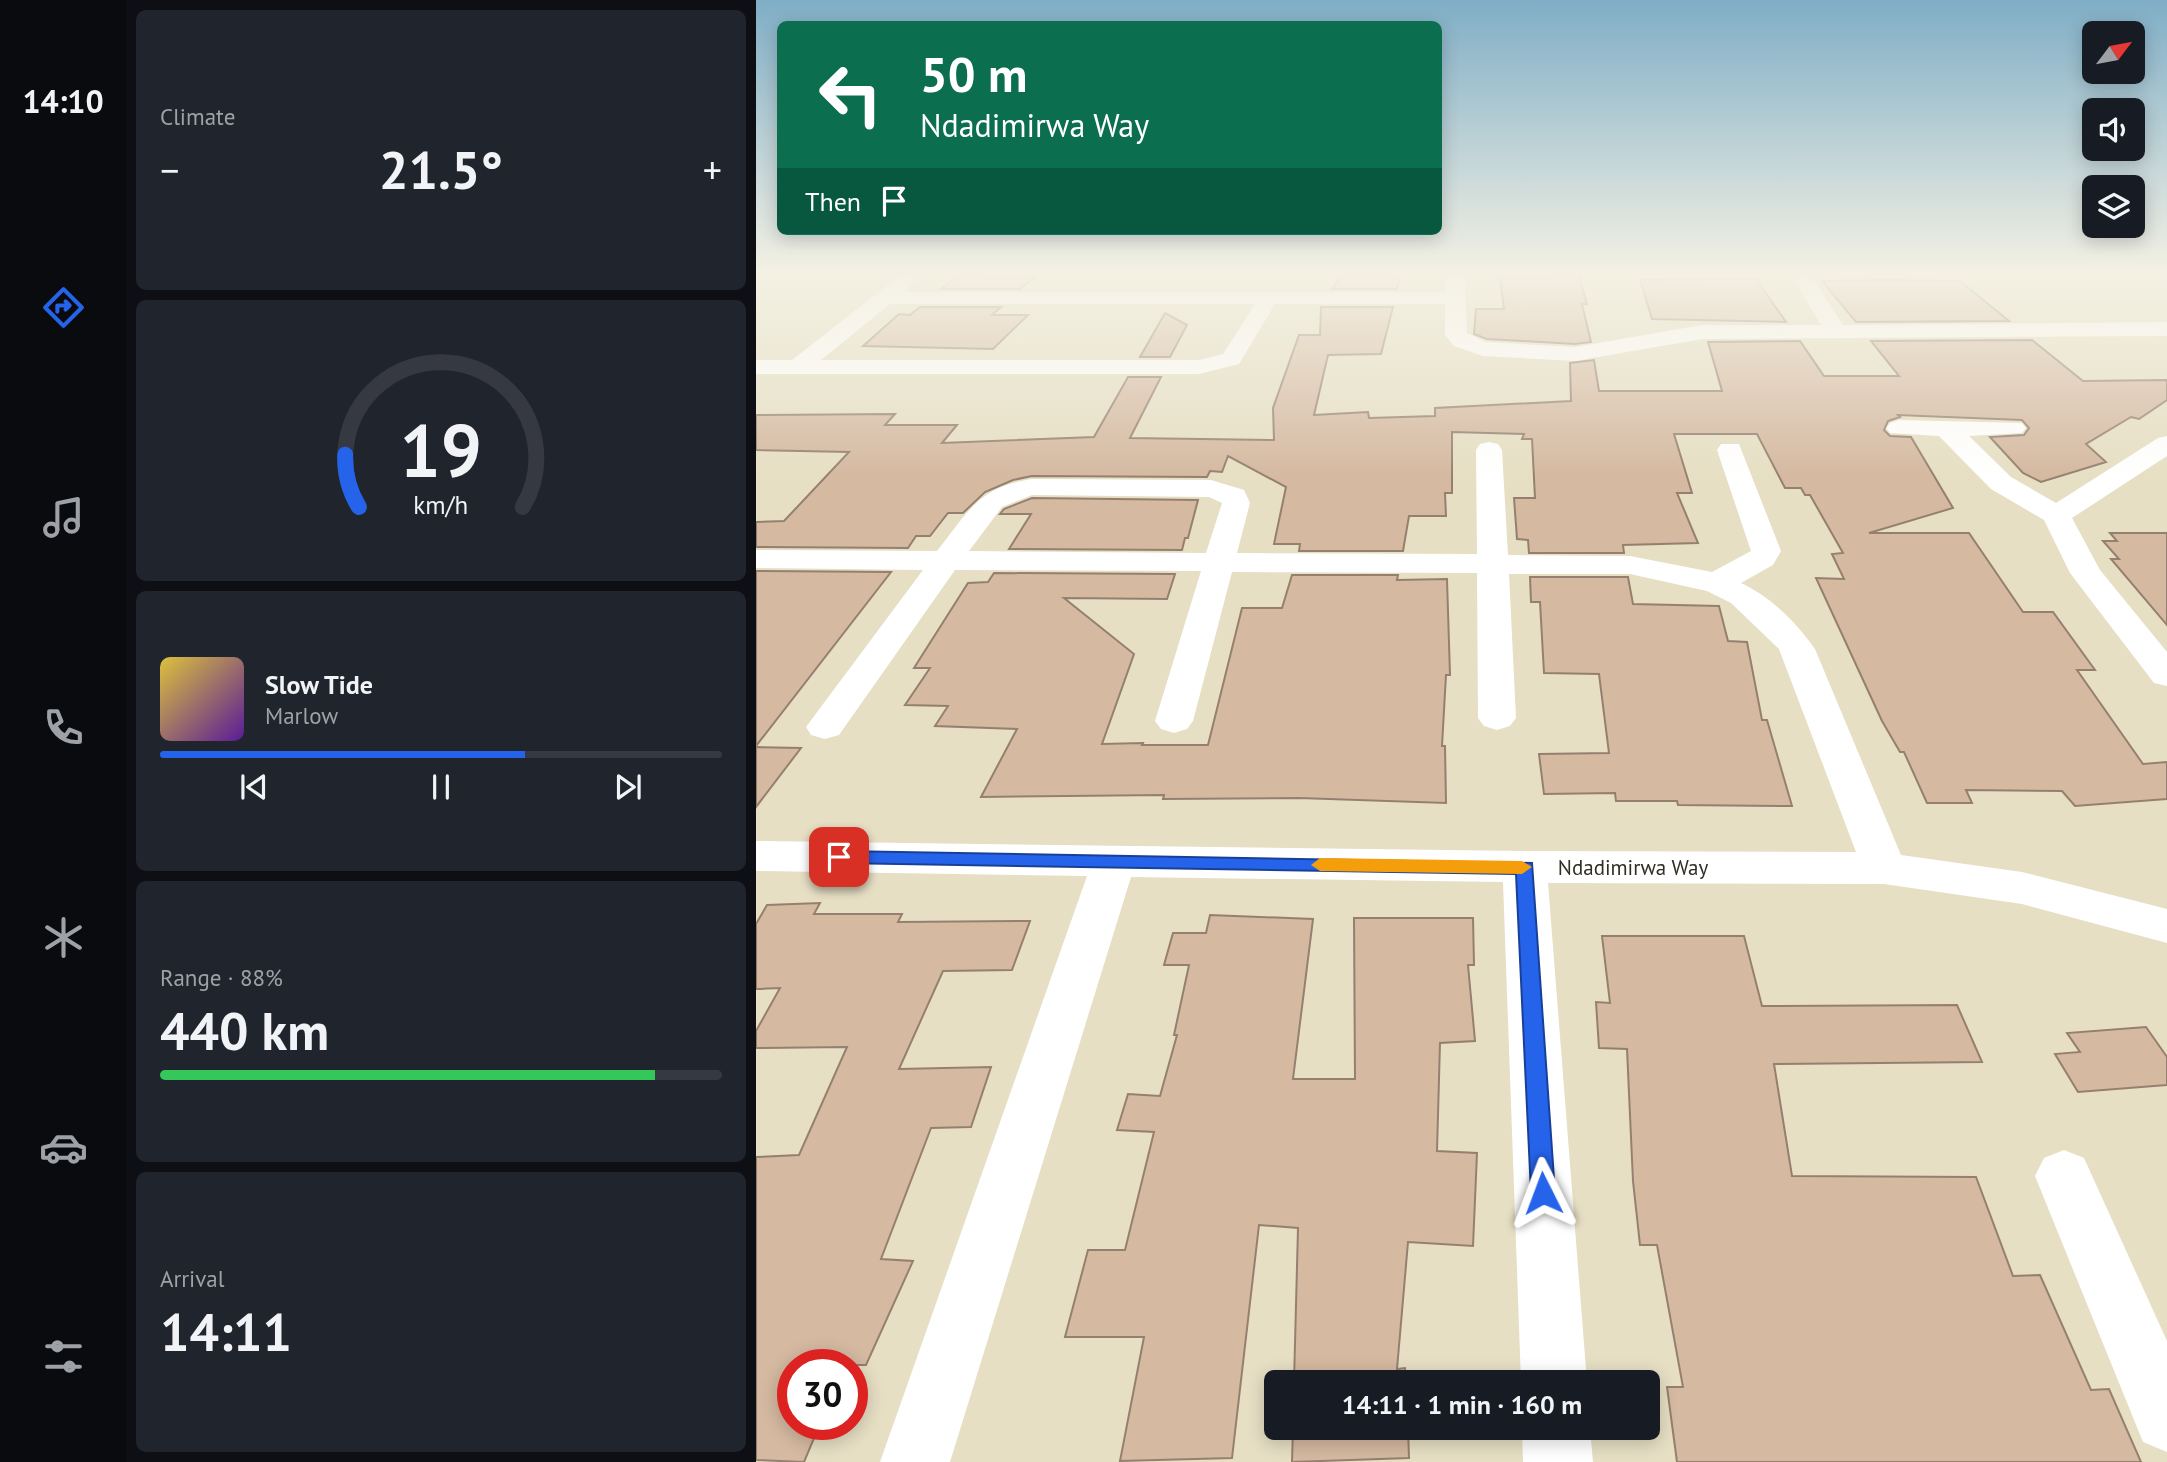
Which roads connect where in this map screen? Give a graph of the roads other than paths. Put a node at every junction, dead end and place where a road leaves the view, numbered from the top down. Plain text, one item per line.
1 (830, 341) edge
2 (1242, 341) edge
3 (1465, 341) edge
4 (1649, 341) edge
5 (756, 367) edge
6 (798, 367) junction
7 (1899, 428) dead end
8 (1946, 428) junction
9 (2013, 428) dead end
10 (2167, 444) edge
11 (1489, 450) dead end
12 (1730, 450) dead end
13 (2056, 515) junction
14 (756, 559) edge
15 (946, 560) junction
16 (1217, 562) junction
17 (1490, 564) junction
18 (1717, 583) junction
19 (2167, 676) edge
20 (1497, 718) dead end
21 (1174, 721) dead end
22 (825, 727) dead end
23 (756, 856) edge
24 (1114, 862) junction
25 (1525, 867) junction
26 (1884, 868) junction
27 (2167, 926) edge
28 (2064, 1176) dead end
29 (1552, 1370) edge
30 (2167, 1418) edge
31 (1557, 1440) edge
32 (915, 1462) edge
33 (1558, 1462) edge

1 - 6 street
2 - 6 street
3 - 4 street
5 - 6 street
7 - 8 street
8 - 9 street
8 - 13 street
10 - 13 street
11 - 17 street
12 - 18 street
13 - 19 street
14 - 15 street
15 - 16 street
15 - 16 street
15 - 22 street
16 - 17 street
16 - 21 street
17 - 18 street
17 - 20 street
18 - 26 street
23 - 24 street, Ndadimirwa Way
24 - 25 street, Ndadimirwa Way
24 - 32 street
25 - 26 street, Ndadimirwa Way
25 - 29 street
26 - 27 street, Ndadimirwa Way
28 - 30 street
31 - 33 street

